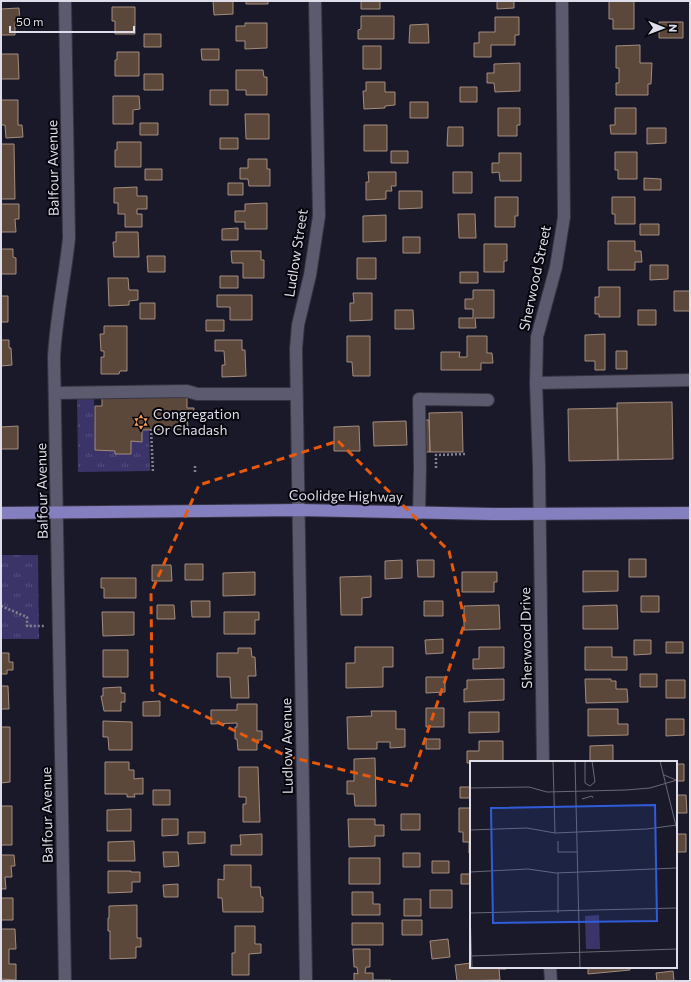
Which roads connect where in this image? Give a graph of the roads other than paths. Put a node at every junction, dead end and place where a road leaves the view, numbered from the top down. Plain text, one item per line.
1 (65, 1) edge
2 (315, 1) edge
3 (562, 1) edge
4 (690, 380) edge
5 (536, 383) junction
6 (55, 393) junction
7 (296, 394) junction
8 (488, 400) dead end
9 (299, 510) junction
10 (1, 513) edge
11 (57, 513) junction
12 (419, 513) junction
13 (690, 513) edge
14 (540, 514) junction
15 (543, 761) edge
16 (550, 968) edge
17 (66, 981) edge
18 (306, 981) edge
19 (551, 981) edge

1 - 6 street, Balfour Avenue
2 - 7 street, Ludlow Street
3 - 5 street, Sherwood Street
4 - 5 street
5 - 14 street, Sherwood Street
6 - 7 street
6 - 11 street, Balfour Avenue
7 - 9 street, Ludlow Street
8 - 12 street
9 - 11 main road, Coolidge Highway
9 - 12 main road, Coolidge Highway
9 - 18 street, Ludlow Avenue
10 - 11 main road, Coolidge Highway
11 - 17 street, Balfour Avenue
12 - 14 main road, Coolidge Highway
13 - 14 main road, Coolidge Highway
14 - 15 street, Sherwood Drive
16 - 19 street

